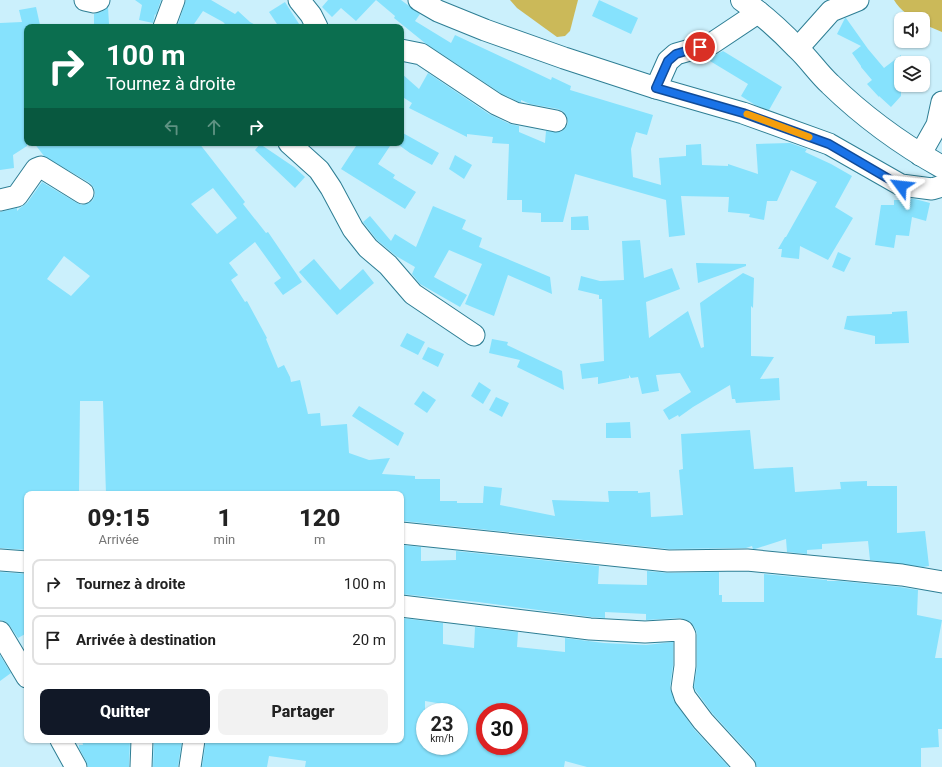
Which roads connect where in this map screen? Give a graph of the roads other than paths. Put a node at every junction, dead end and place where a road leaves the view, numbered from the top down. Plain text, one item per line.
1 (85, 0) edge
2 (99, 0) edge
3 (174, 0) edge
4 (299, 0) edge
5 (419, 0) edge
6 (858, 0) edge
7 (751, 6) edge
8 (165, 24) edge
9 (316, 24) edge
10 (798, 48) junction
11 (404, 51) edge
12 (656, 88) junction
13 (942, 102) edge
14 (556, 121) dead end
15 (292, 146) edge
16 (920, 155) junction
17 (942, 167) edge
18 (942, 186) edge
19 (83, 193) dead end
20 (0, 200) edge
21 (474, 336) dead end
22 (404, 533) edge
23 (0, 560) edge
24 (24, 562) edge
25 (942, 582) edge
26 (404, 606) edge
27 (0, 632) edge
28 (24, 672) edge
29 (63, 743) edge
30 (142, 743) edge
31 (194, 743) edge
32 (76, 767) edge
33 (141, 767) edge
34 (190, 767) edge
35 (745, 767) edge

1 - 2 street
3 - 8 street
4 - 9 street
5 - 12 street
6 - 10 street
7 - 10 main road
7 - 12 street
10 - 16 main road
11 - 14 street
12 - 18 street
13 - 16 street
15 - 21 street
16 - 17 main road
19 - 20 street
22 - 25 street
23 - 24 street
26 - 35 street
27 - 28 street
29 - 32 street
30 - 33 street
31 - 34 street

